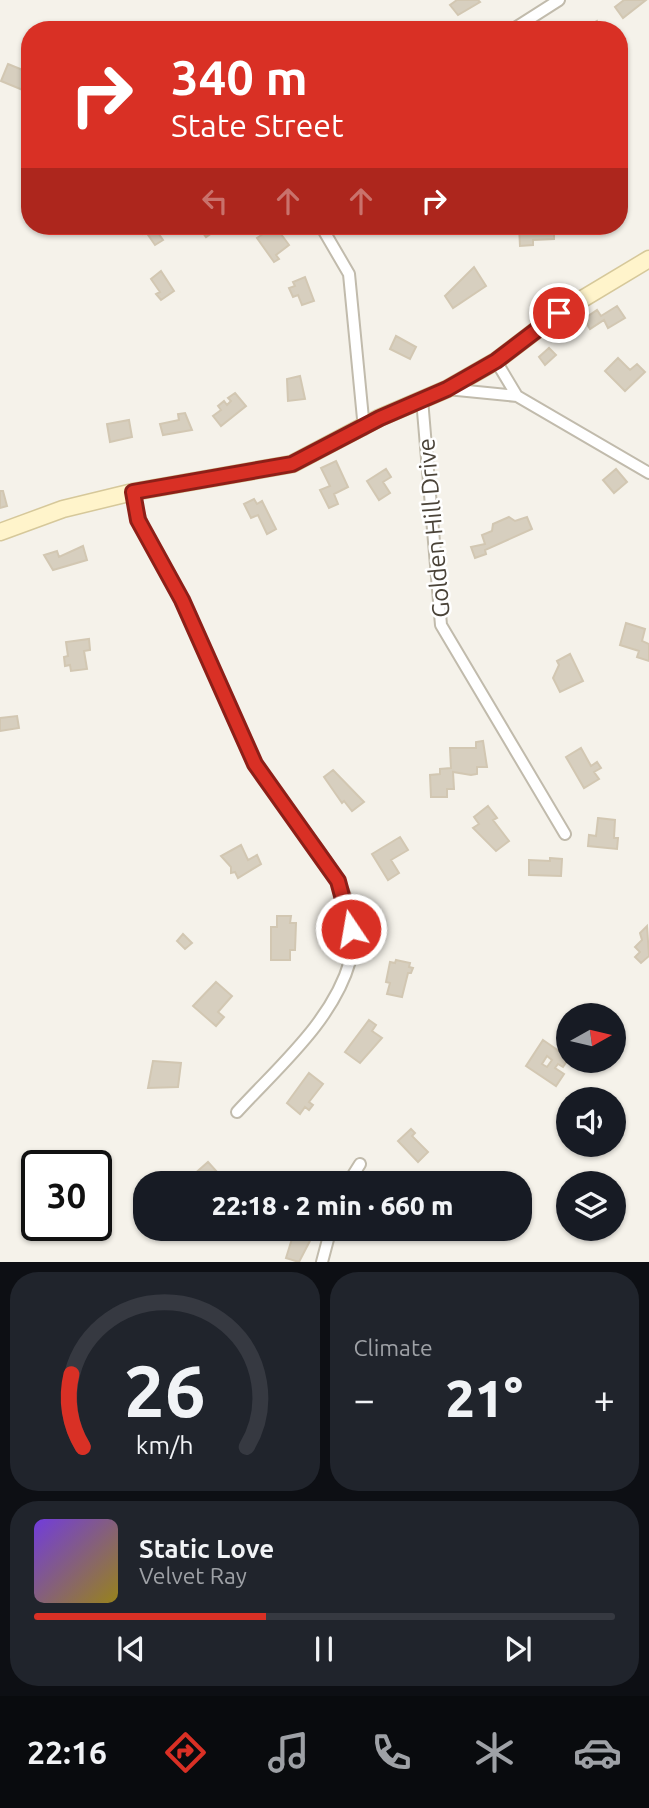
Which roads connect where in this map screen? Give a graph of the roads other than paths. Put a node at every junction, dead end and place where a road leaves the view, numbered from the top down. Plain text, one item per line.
1 (559, 0) edge
2 (526, 21) edge
3 (326, 235) edge
4 (649, 259) edge
5 (496, 361) junction
6 (447, 389) junction
7 (517, 396) junction
8 (422, 399) junction
9 (364, 429) junction
10 (649, 473) edge
11 (133, 492) junction
12 (0, 532) edge
13 (565, 834) dead end
14 (237, 1112) dead end
15 (360, 1164) dead end
16 (356, 1171) edge
17 (328, 1241) edge
18 (322, 1262) edge

1 - 2 street
3 - 9 street
4 - 5 street
5 - 6 street
5 - 7 street
6 - 7 street
6 - 8 street
7 - 10 street
8 - 9 street
8 - 13 street, Golden Hill Drive
9 - 11 street
11 - 12 street
11 - 14 street
15 - 16 street
17 - 18 street

